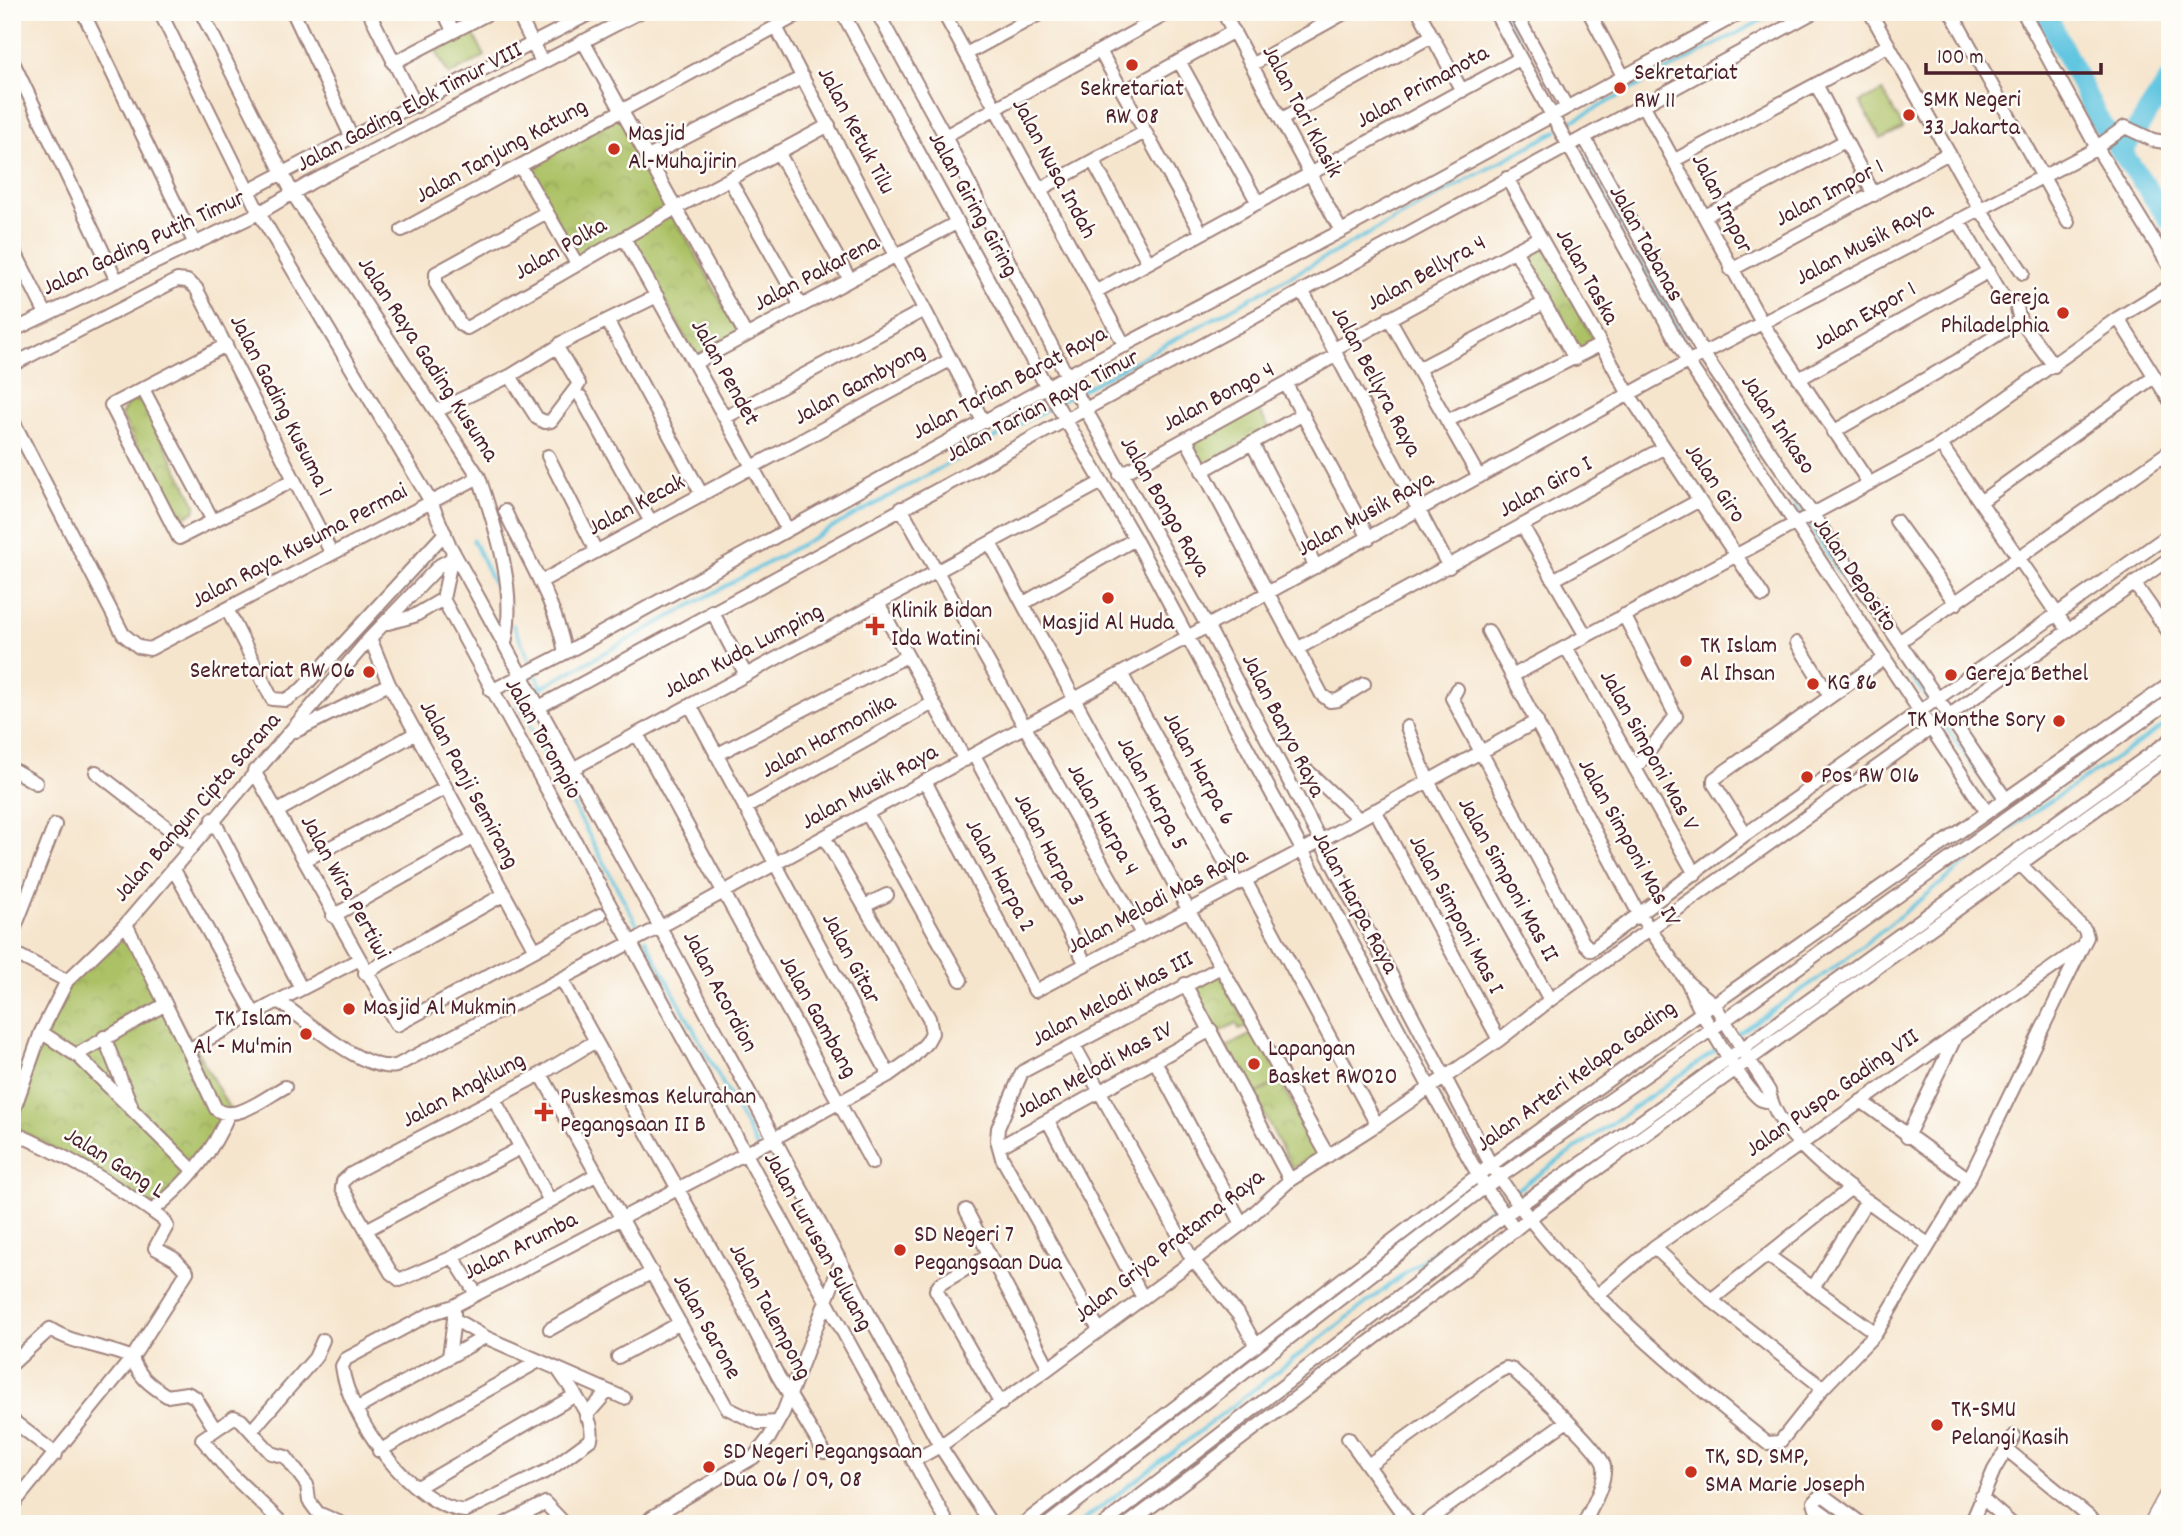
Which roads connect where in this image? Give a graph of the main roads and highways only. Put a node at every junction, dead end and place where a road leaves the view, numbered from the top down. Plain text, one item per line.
1 (2170, 1493) edge
2 (2153, 1524) edge

1 - 2 highway

